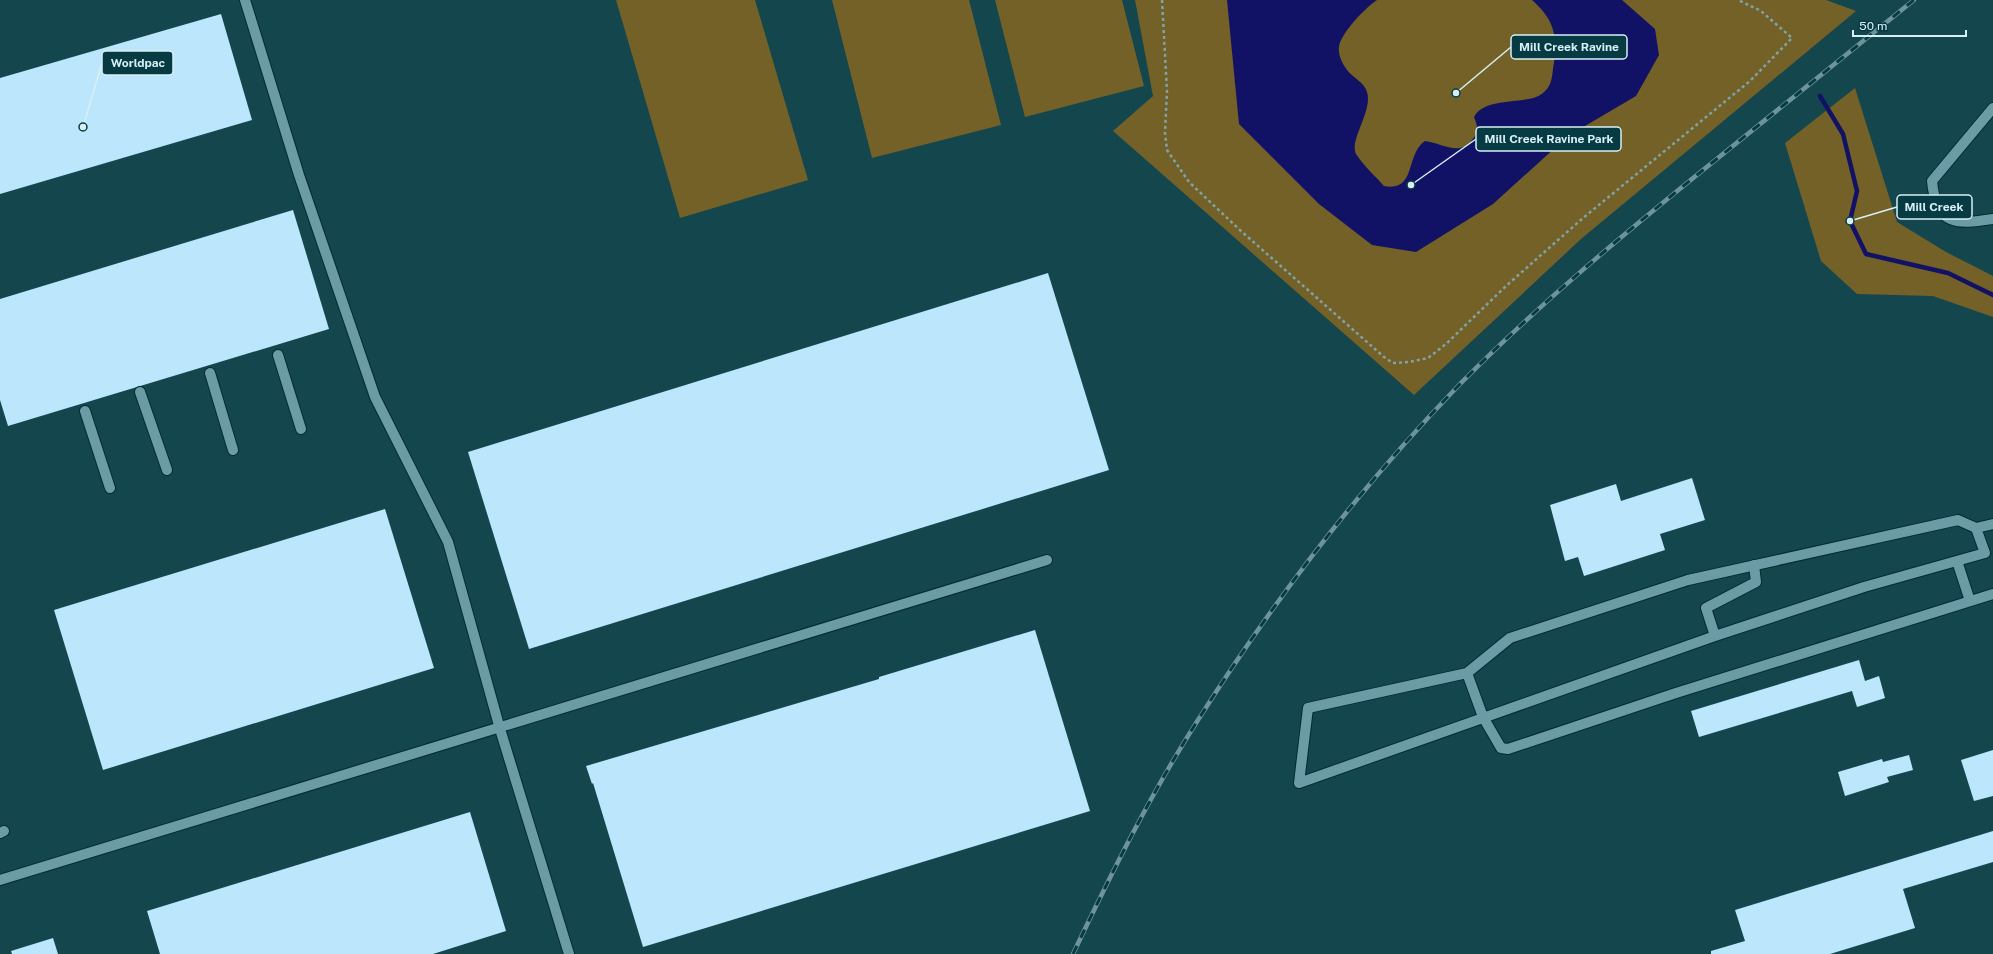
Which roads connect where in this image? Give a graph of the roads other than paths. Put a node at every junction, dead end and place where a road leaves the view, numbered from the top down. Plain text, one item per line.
1 (245, 0) edge
2 (1993, 108) edge
3 (1993, 219) edge
4 (278, 355) dead end
5 (210, 372) dead end
6 (140, 392) dead end
7 (85, 411) dead end
8 (301, 429) dead end
9 (233, 450) dead end
10 (167, 470) dead end
11 (110, 488) dead end
12 (1993, 524) edge
13 (1976, 528) junction
14 (1047, 560) dead end
15 (1957, 561) junction
16 (1754, 565) junction
17 (1993, 594) edge
18 (1970, 601) junction
19 (1715, 636) junction
20 (1467, 673) junction
21 (1484, 717) junction
22 (500, 729) junction
23 (0, 880) edge
24 (568, 954) edge

1 - 22 street
2 - 3 street
4 - 8 street
5 - 9 street
6 - 10 street
7 - 11 street
12 - 13 street
13 - 15 street
13 - 16 street
14 - 22 street
15 - 18 street
15 - 19 street
16 - 19 street
16 - 20 street
17 - 18 street
18 - 21 street
19 - 21 street
20 - 21 street
20 - 21 street
22 - 23 street
22 - 24 street

